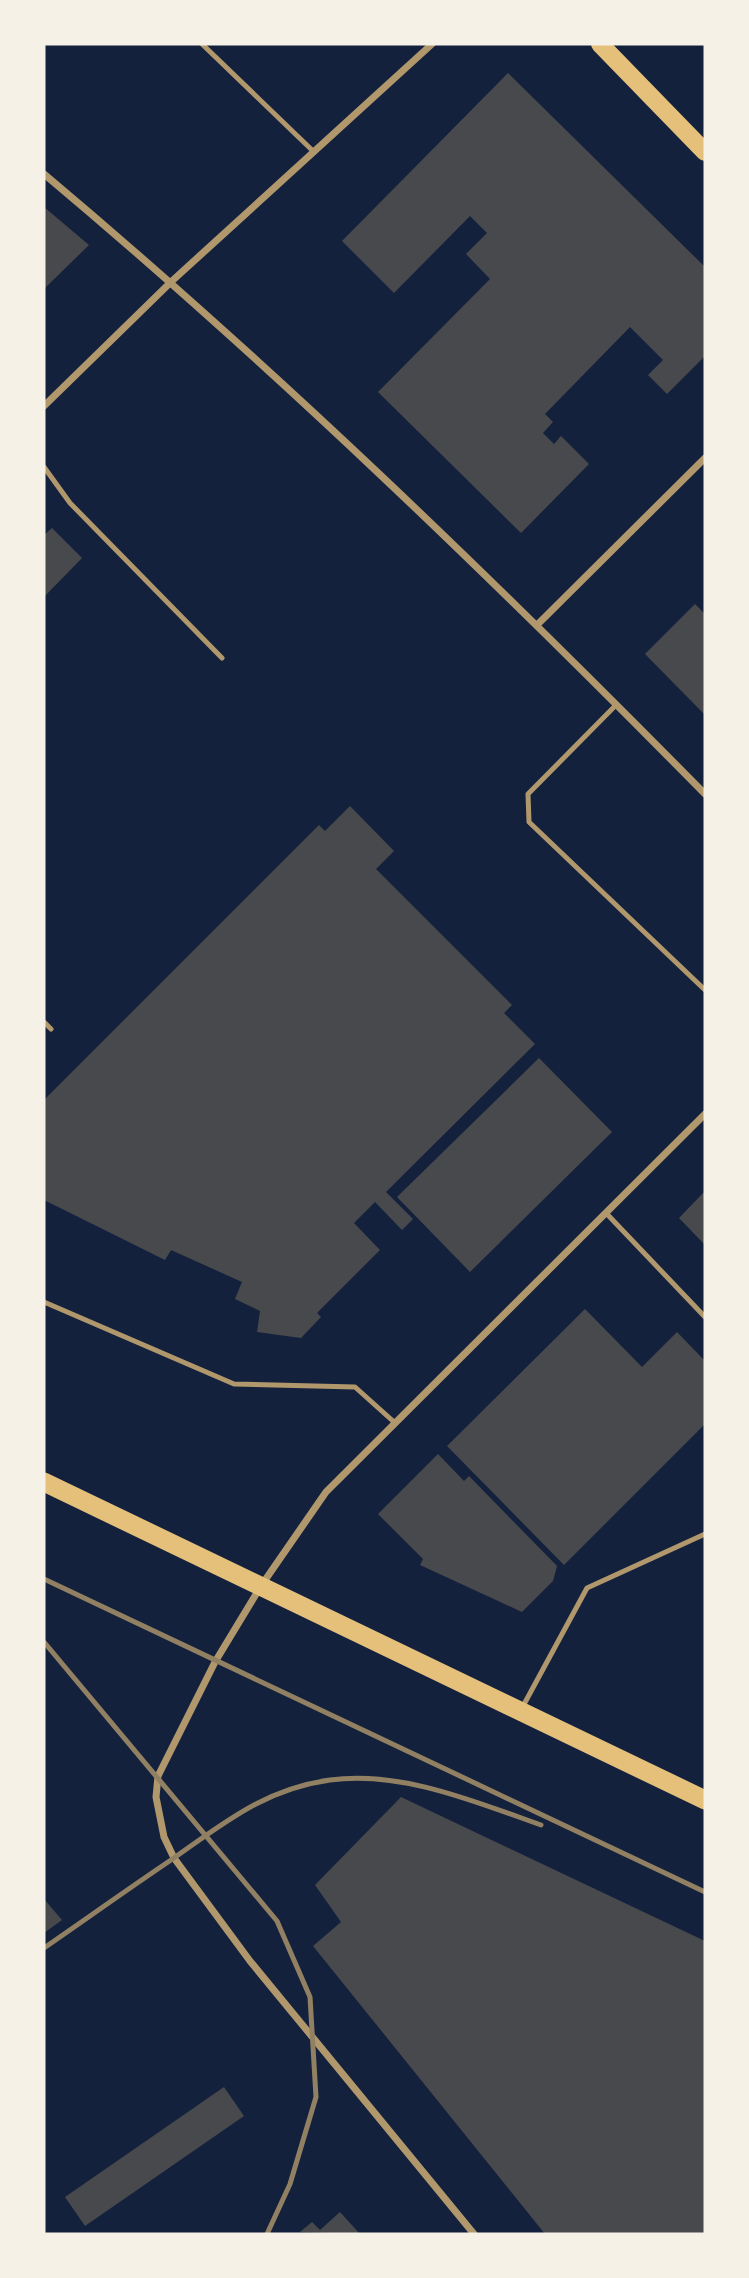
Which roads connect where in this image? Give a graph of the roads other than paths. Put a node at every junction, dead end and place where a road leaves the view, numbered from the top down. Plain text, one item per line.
1 (202, 44) edge
2 (432, 44) edge
3 (600, 44) edge
4 (314, 152) junction
5 (705, 152) edge
6 (44, 174) edge
7 (172, 281) junction
8 (44, 406) edge
9 (705, 458) edge
10 (44, 467) edge
11 (537, 625) junction
12 (222, 658) dead end
13 (617, 705) junction
14 (705, 794) edge
15 (705, 990) edge
16 (44, 1022) edge
17 (51, 1029) dead end
18 (705, 1114) edge
19 (606, 1213) junction
20 (44, 1302) edge
21 (705, 1317) edge
22 (394, 1422) junction
23 (44, 1482) edge
24 (705, 1534) edge
25 (261, 1587) junction
26 (520, 1711) junction
27 (705, 1800) edge
28 (474, 2234) edge

1 - 4 lane
2 - 4 street
3 - 5 main road
4 - 7 street
6 - 7 street
7 - 8 street
7 - 11 street
9 - 11 street
10 - 12 lane
11 - 13 street
13 - 14 street
13 - 15 lane
16 - 17 lane
18 - 19 street
19 - 21 lane
19 - 22 street
20 - 22 lane
22 - 25 street
23 - 25 highway
24 - 26 lane
25 - 26 highway
25 - 28 street
26 - 27 highway

